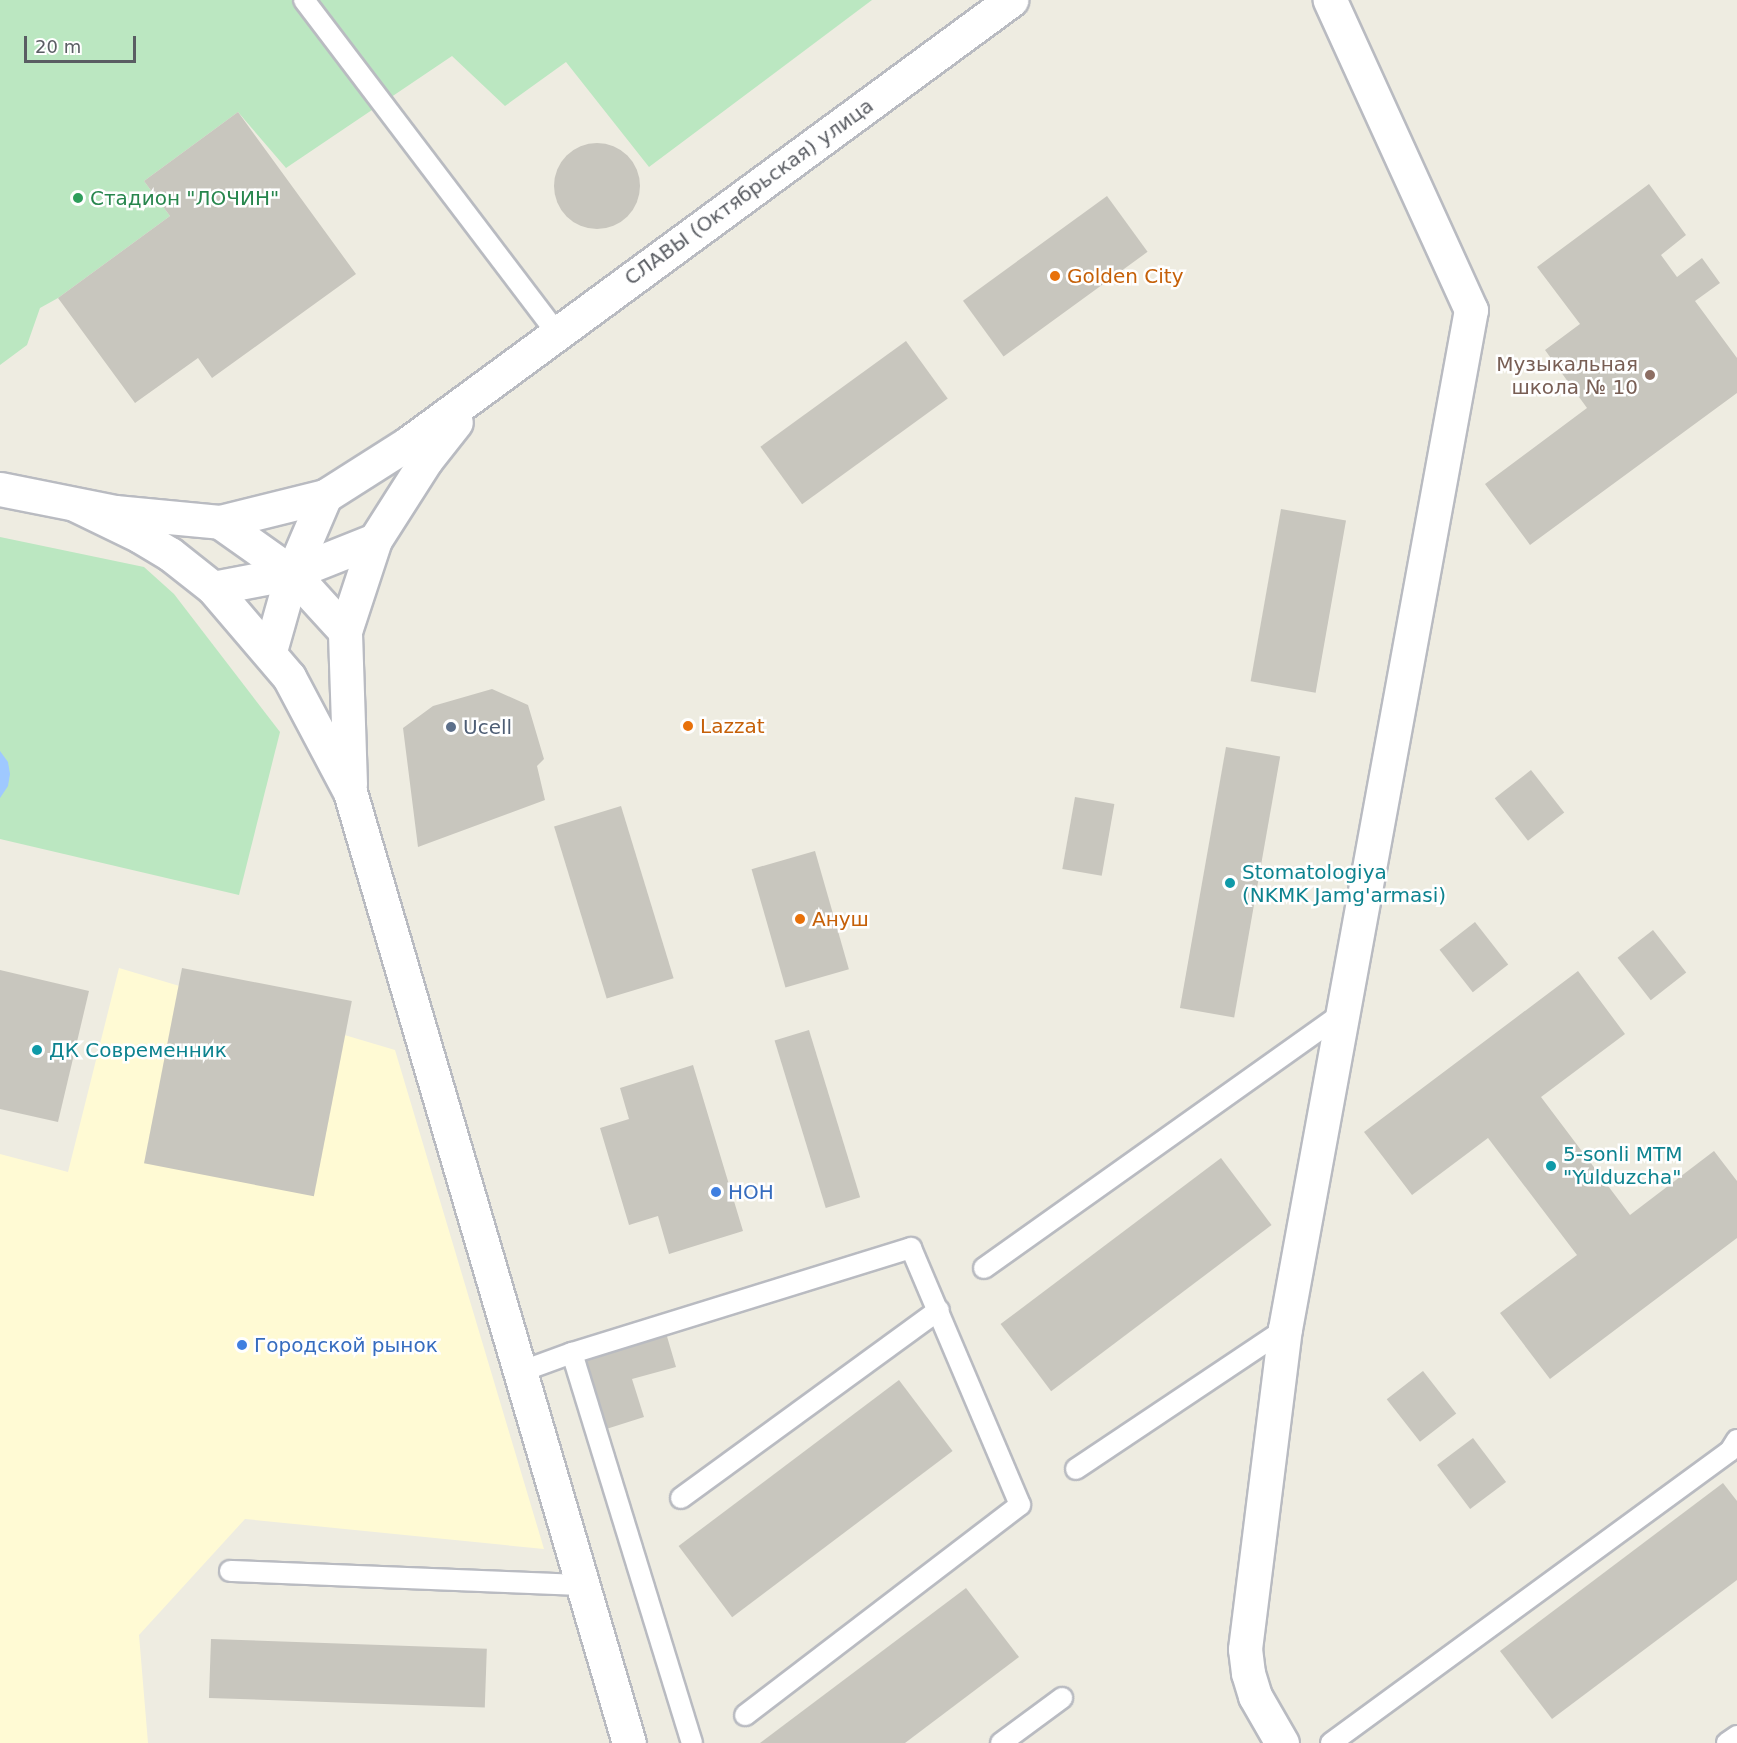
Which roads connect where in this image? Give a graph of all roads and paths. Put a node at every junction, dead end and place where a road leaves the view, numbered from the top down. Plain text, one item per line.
1 (304, 0) edge
2 (1011, 0) edge
3 (1330, 0) edge
4 (557, 333) junction
5 (486, 385) junction
6 (0, 489) edge
7 (325, 496) junction
8 (76, 506) junction
9 (220, 522) junction
10 (375, 540) junction
11 (292, 573) junction
12 (213, 588) junction
13 (345, 631) junction
14 (270, 651) junction
15 (350, 792) junction
16 (1342, 1014) junction
17 (984, 1268) dead end
18 (939, 1310) junction
19 (1285, 1329) junction
20 (572, 1353) junction
21 (520, 1372) junction
22 (1737, 1440) edge
23 (1076, 1469) dead end
24 (681, 1498) dead end
25 (231, 1571) dead end
26 (583, 1586) junction
27 (1062, 1698) dead end
28 (745, 1715) dead end
29 (1737, 1736) edge
30 (629, 1743) edge
31 (692, 1743) edge
32 (1001, 1743) edge
33 (1282, 1743) edge
34 (1331, 1743) edge
35 (1727, 1743) edge

1 - 4 lane
2 - 4 main road, СЛАВЫ (Октябрьская) улица
3 - 16 main road
4 - 5 main road, СЛАВЫ (Октябрьская) улица
5 - 7 main road
5 - 10 main road
6 - 8 main road
7 - 9 main road
7 - 11 main road
8 - 9 main road
8 - 12 main road
9 - 11 main road
10 - 11 main road
10 - 13 main road
11 - 12 main road
11 - 13 main road
11 - 14 main road
12 - 14 main road
13 - 15 main road
14 - 15 main road
15 - 21 main road
16 - 17 lane
16 - 19 main road
18 - 20 lane
18 - 24 lane
18 - 28 lane
19 - 23 lane
19 - 33 main road
20 - 21 lane
20 - 31 lane
21 - 26 main road
22 - 34 lane
25 - 26 lane
26 - 30 main road
27 - 32 lane
29 - 35 lane

